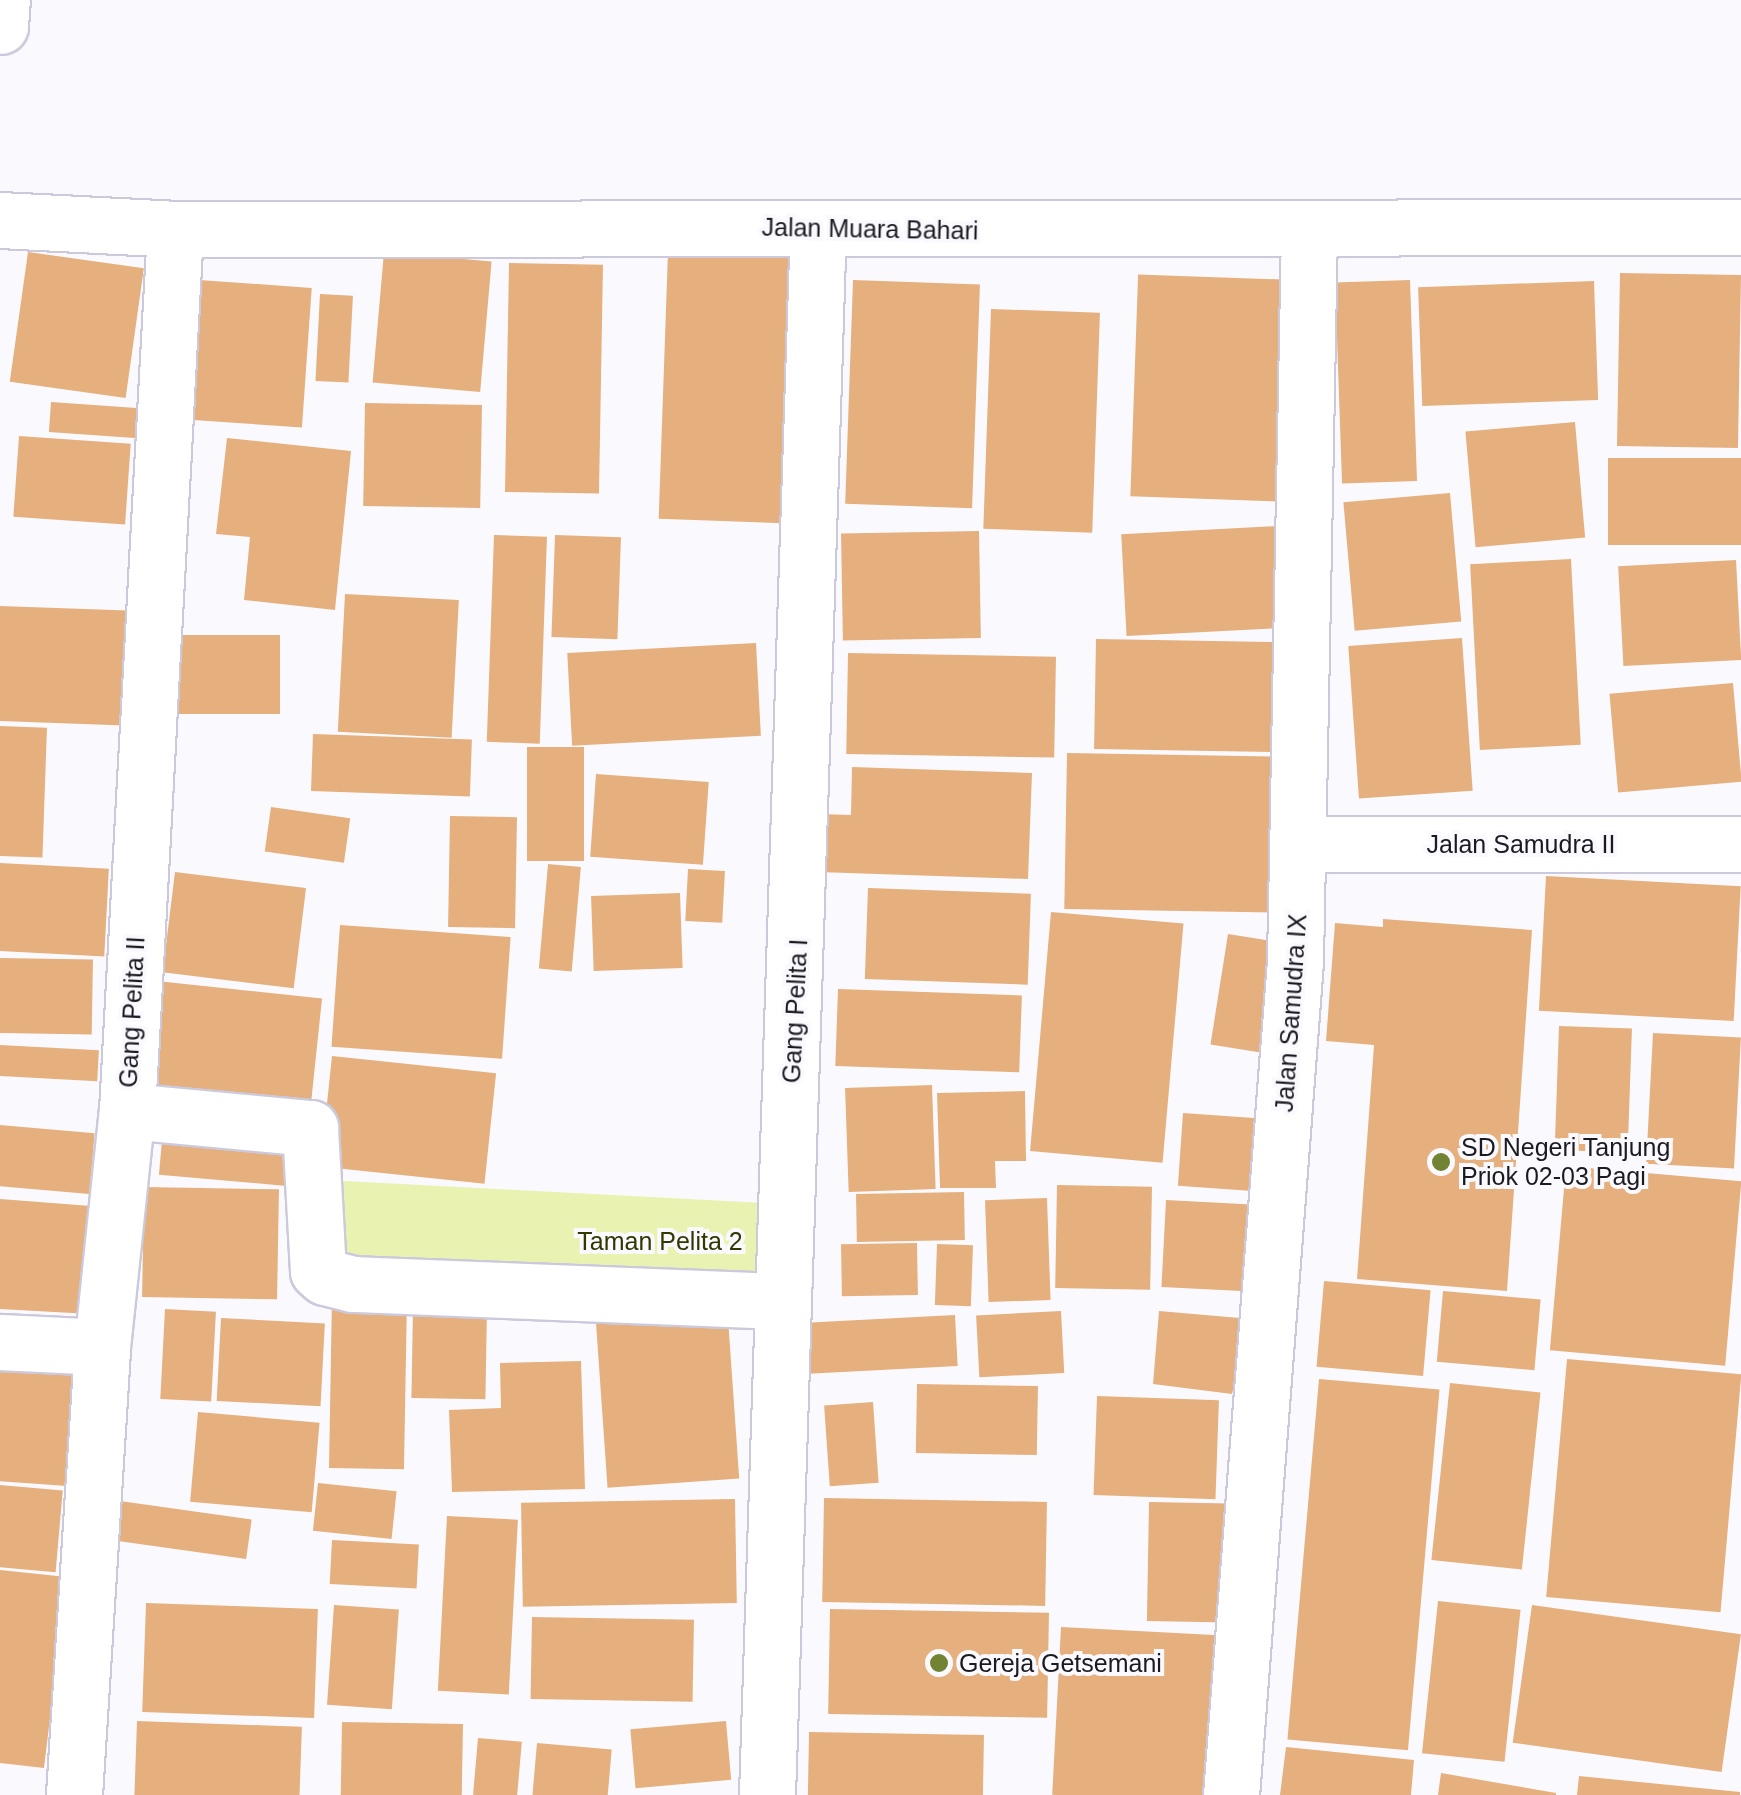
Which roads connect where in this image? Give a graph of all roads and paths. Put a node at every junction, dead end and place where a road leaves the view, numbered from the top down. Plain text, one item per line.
1 (2, 0) edge
2 (0, 26) edge
3 (0, 220) edge
4 (176, 228) junction
5 (818, 228) junction
6 (1741, 228) edge
7 (1309, 229) junction
8 (1301, 844) junction
9 (1741, 844) edge
10 (127, 1111) junction
11 (782, 1301) junction
12 (0, 1342) edge
13 (102, 1347) junction
14 (74, 1795) edge
15 (768, 1795) edge
16 (1231, 1795) edge

1 - 2 street
3 - 4 street, Jalan Muara Bahari
4 - 5 street, Jalan Muara Bahari
4 - 10 street, Gang Pelita II
5 - 7 street, Jalan Muara Bahari
5 - 11 street, Gang Pelita I
6 - 7 street, Jalan Muara Bahari
7 - 8 street, Jalan Samudra IX
8 - 9 street, Jalan Samudra II
8 - 16 street, Jalan Samudra IX
10 - 11 street
10 - 13 street, Gang Pelita II
11 - 15 street, Gang Pelita I
12 - 13 street
13 - 14 street, Gang Pelita II

